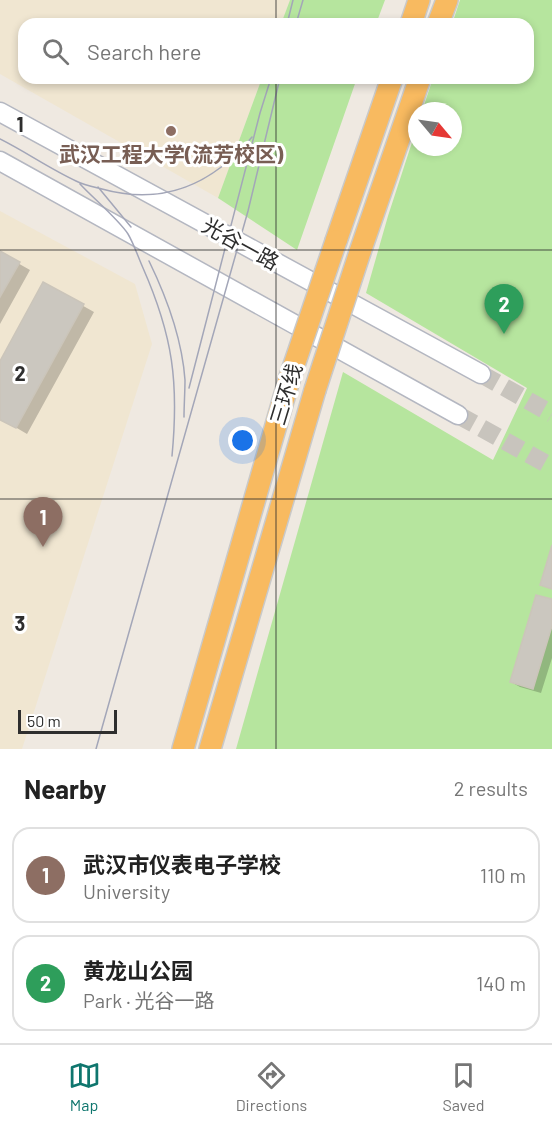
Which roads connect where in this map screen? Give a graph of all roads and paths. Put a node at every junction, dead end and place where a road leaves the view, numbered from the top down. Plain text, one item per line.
1 (419, 0) edge
2 (447, 0) edge
3 (413, 18) edge
4 (440, 18) edge
5 (390, 84) edge
6 (418, 84) edge
7 (0, 112) edge
8 (0, 161) edge
9 (481, 374) tunnel mouth
10 (458, 415) tunnel mouth
11 (183, 749) edge
12 (210, 749) edge

1 - 3 highway
2 - 4 highway
5 - 11 highway, 三环线, bridge
6 - 12 highway, 三环线, bridge
7 - 9 main road, 光谷一路
8 - 10 main road

